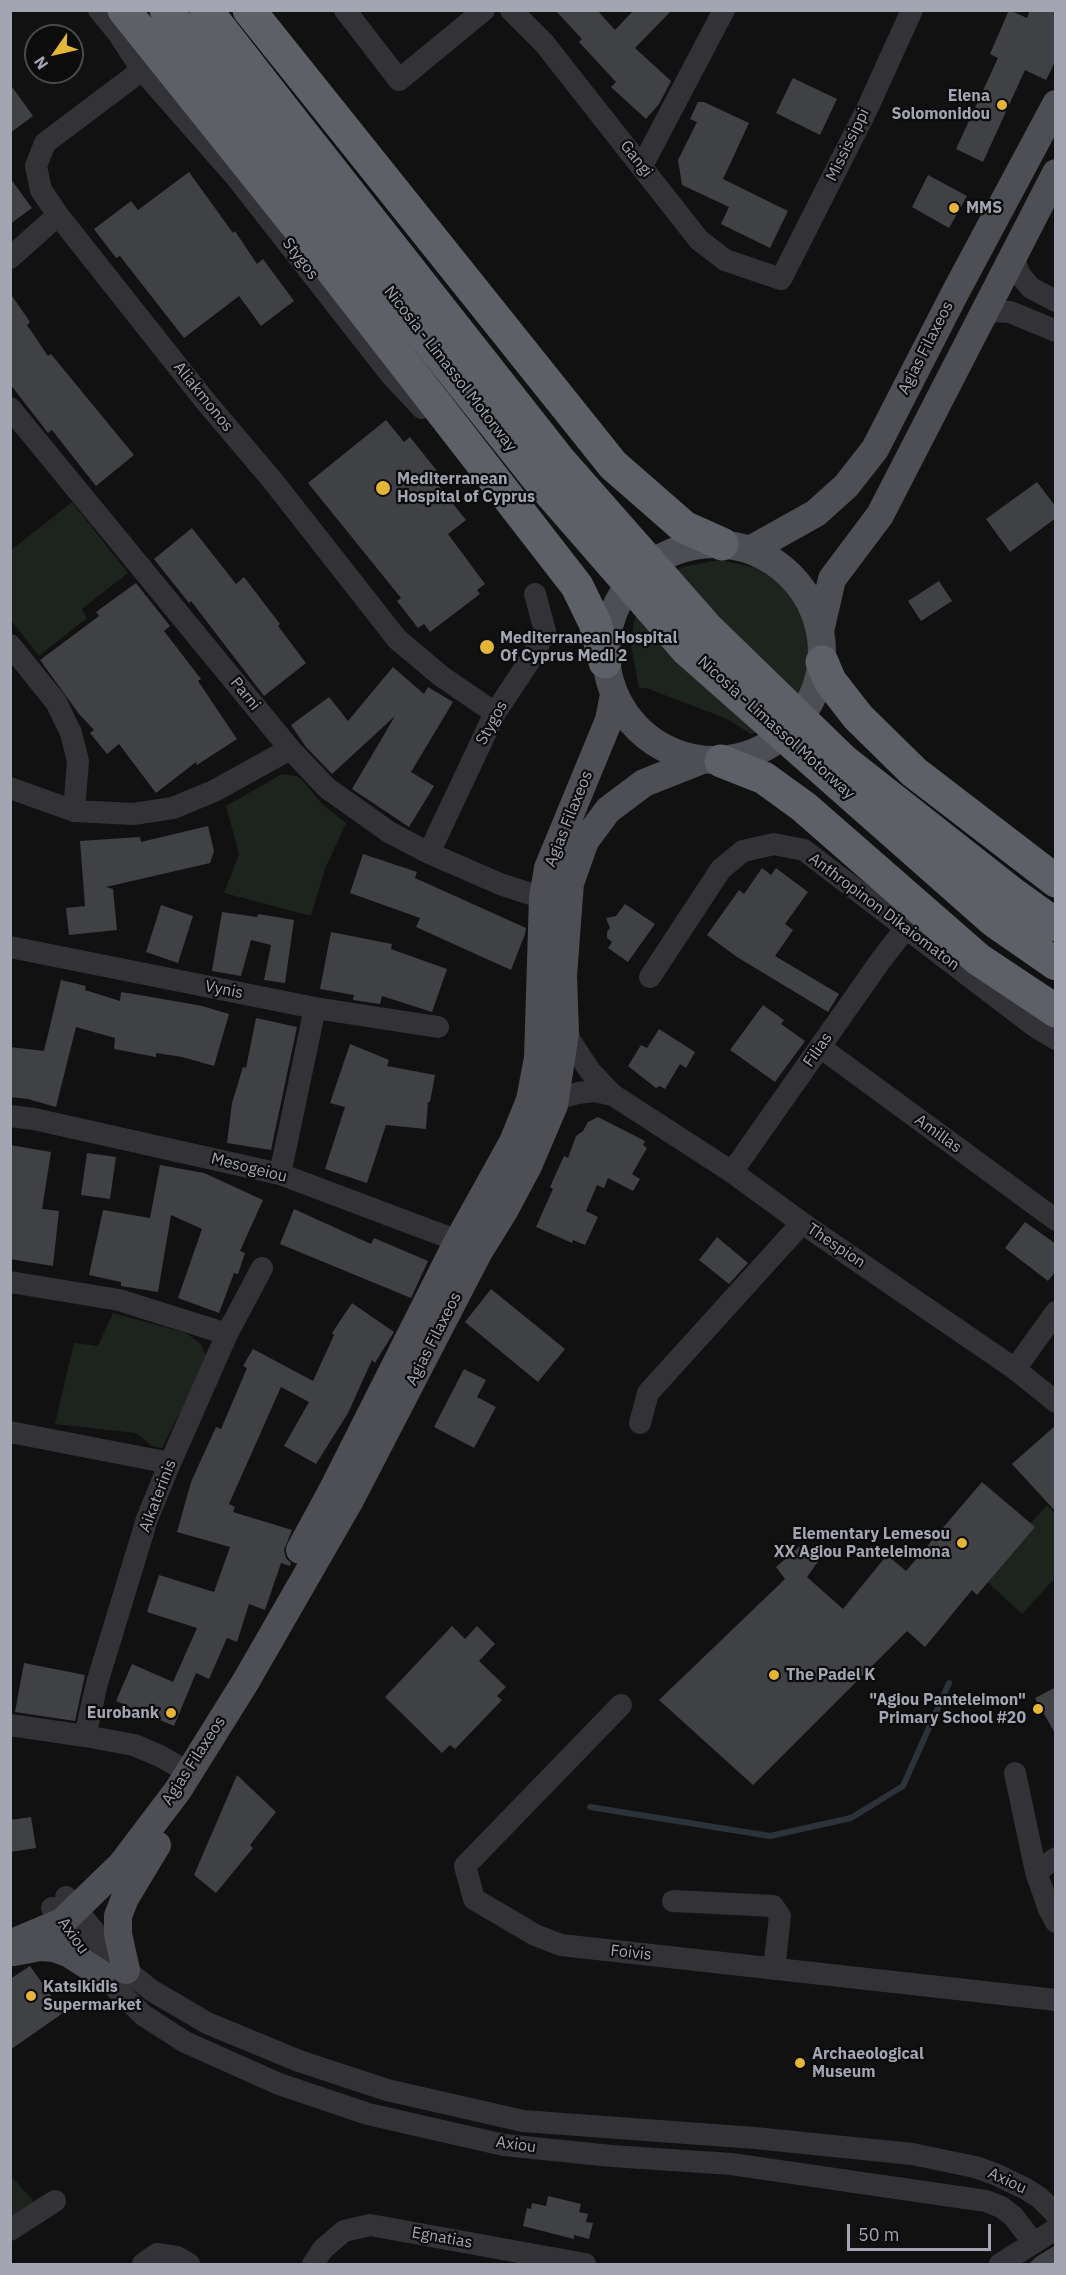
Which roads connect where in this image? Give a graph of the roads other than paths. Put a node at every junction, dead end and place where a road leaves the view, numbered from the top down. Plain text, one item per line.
1 (99, 10) edge
2 (124, 10) edge
3 (166, 10) edge
4 (206, 10) edge
5 (249, 10) edge
6 (345, 10) edge
7 (484, 10) edge
8 (511, 10) edge
9 (912, 10) edge
10 (723, 11) edge
11 (142, 70) junction
12 (1056, 104) edge
13 (264, 110) junction
14 (642, 166) junction
15 (1056, 173) edge
16 (58, 215) junction
17 (10, 258) edge
18 (1014, 258) junction
19 (781, 279) joint
20 (1056, 301) edge
21 (980, 321) junction
22 (1056, 332) edge
23 (10, 408) edge
24 (511, 500) junction
25 (736, 547) junction
26 (535, 594) dead end
27 (820, 630) junction
28 (10, 645) edge
29 (605, 662) junction
30 (822, 662) junction
31 (614, 695) junction
32 (495, 713) junction
33 (290, 749) junction
34 (711, 761) junction
35 (10, 788) edge
36 (74, 811) junction
37 (429, 853) junction
38 (1056, 881) edge
39 (543, 898) junction
40 (1056, 924) edge
41 (906, 929) junction
42 (10, 947) edge
43 (1056, 964) edge
44 (650, 977) dead end
45 (315, 1008) junction
46 (1056, 1011) edge
47 (438, 1027) dead end
48 (565, 1033) junction
49 (1056, 1039) edge
50 (820, 1047) junction
51 (613, 1095) junction
52 (554, 1105) junction
53 (10, 1116) edge
54 (732, 1172) junction
55 (280, 1174) junction
56 (1056, 1220) edge
57 (802, 1223) junction
58 (468, 1247) junction
59 (262, 1268) dead end
60 (10, 1282) edge
61 (1056, 1312) edge
62 (227, 1334) junction
63 (1015, 1369) junction
64 (1056, 1402) edge
65 (640, 1423) dead end
66 (10, 1432) edge
67 (170, 1463) junction
68 (621, 1705) dead end
69 (10, 1725) edge
70 (85, 1736) junction
71 (1015, 1773) dead end
72 (180, 1775) junction
73 (1056, 1858) edge
74 (1036, 1872) junction
75 (673, 1900) dead end
76 (64, 1909) junction
77 (1056, 1922) edge
78 (11, 1947) edge
79 (774, 1969) junction
80 (113, 1972) junction
81 (1056, 2000) edge
82 (55, 2201) dead end
83 (1056, 2214) edge
84 (1056, 2229) edge
85 (10, 2230) edge
86 (1033, 2242) junction
87 (143, 2265) edge
88 (189, 2265) edge
89 (314, 2265) edge
90 (585, 2265) edge
91 (1000, 2265) edge

1 - 11 street, Stygos
2 - 24 highway
3 - 13 highway, Nicosia - Limassol Motorway
4 - 13 highway, Nicosia - Limassol Motorway
5 - 25 highway
6 - 7 street
8 - 14 street, Gangi
9 - 19 street, Mississippi
10 - 14 street
11 - 16 street, Aliakmonos
11 - 24 street, Stygos
12 - 25 main road, Agias Filaxeos
13 - 40 highway, Nicosia - Limassol Motorway, bridge
13 - 43 highway, Nicosia - Limassol Motorway, bridge
14 - 19 street, Gangi
15 - 18 main road
16 - 17 street
16 - 32 street, Aliakmonos
18 - 20 street
18 - 21 main road
21 - 22 street
21 - 27 main road
23 - 33 street, Parni
24 - 29 highway
25 - 27 main road
25 - 29 main road
26 - 32 street, Stygos
27 - 30 main road, Agias Filaxeos
28 - 36 street
29 - 31 main road
30 - 34 main road, Agias Filaxeos
30 - 38 highway
31 - 34 main road
31 - 39 main road, Agias Filaxeos
32 - 37 street, Stygos
33 - 36 street
33 - 37 street, Parni
34 - 46 highway
34 - 48 main road, Agias Filaxeos
35 - 36 street
37 - 39 street, Parni
39 - 58 main road, Agias Filaxeos
41 - 44 street, Anthropinon Dikaiomaton
41 - 49 street, Anthropinon Dikaiomaton
41 - 50 street, Filias
42 - 45 street, Vynis
45 - 47 street, Vynis
45 - 55 street
48 - 51 street, Thespion
48 - 52 main road, Agias Filaxeos
50 - 54 street, Filias
50 - 56 street, Amillas
51 - 52 street, Thespion
51 - 54 street, Thespion
52 - 58 main road, Agias Filaxeos
53 - 55 street, Mesogeiou
54 - 57 street, Thespion
55 - 58 street, Mesogeiou
57 - 63 street, Thespion
57 - 65 street
58 - 72 main road, Agias Filaxeos
59 - 62 street, Aikaterinis
60 - 62 street
61 - 63 street
62 - 67 street, Aikaterinis
63 - 64 street, Thespion
66 - 67 street
67 - 70 street, Aikaterinis
68 - 79 street, Foivis
69 - 70 street
70 - 72 street
71 - 74 street
72 - 76 main road, Agias Filaxeos
72 - 80 main road
73 - 74 street
74 - 77 street
75 - 79 street
76 - 78 main road
76 - 80 street, Axiou
78 - 80 main road
79 - 81 street, Foivis
80 - 83 street, Axiou
80 - 86 street, Axiou
82 - 85 street
84 - 86 street
86 - 91 street
87 - 88 street
89 - 90 street, Egnatias

